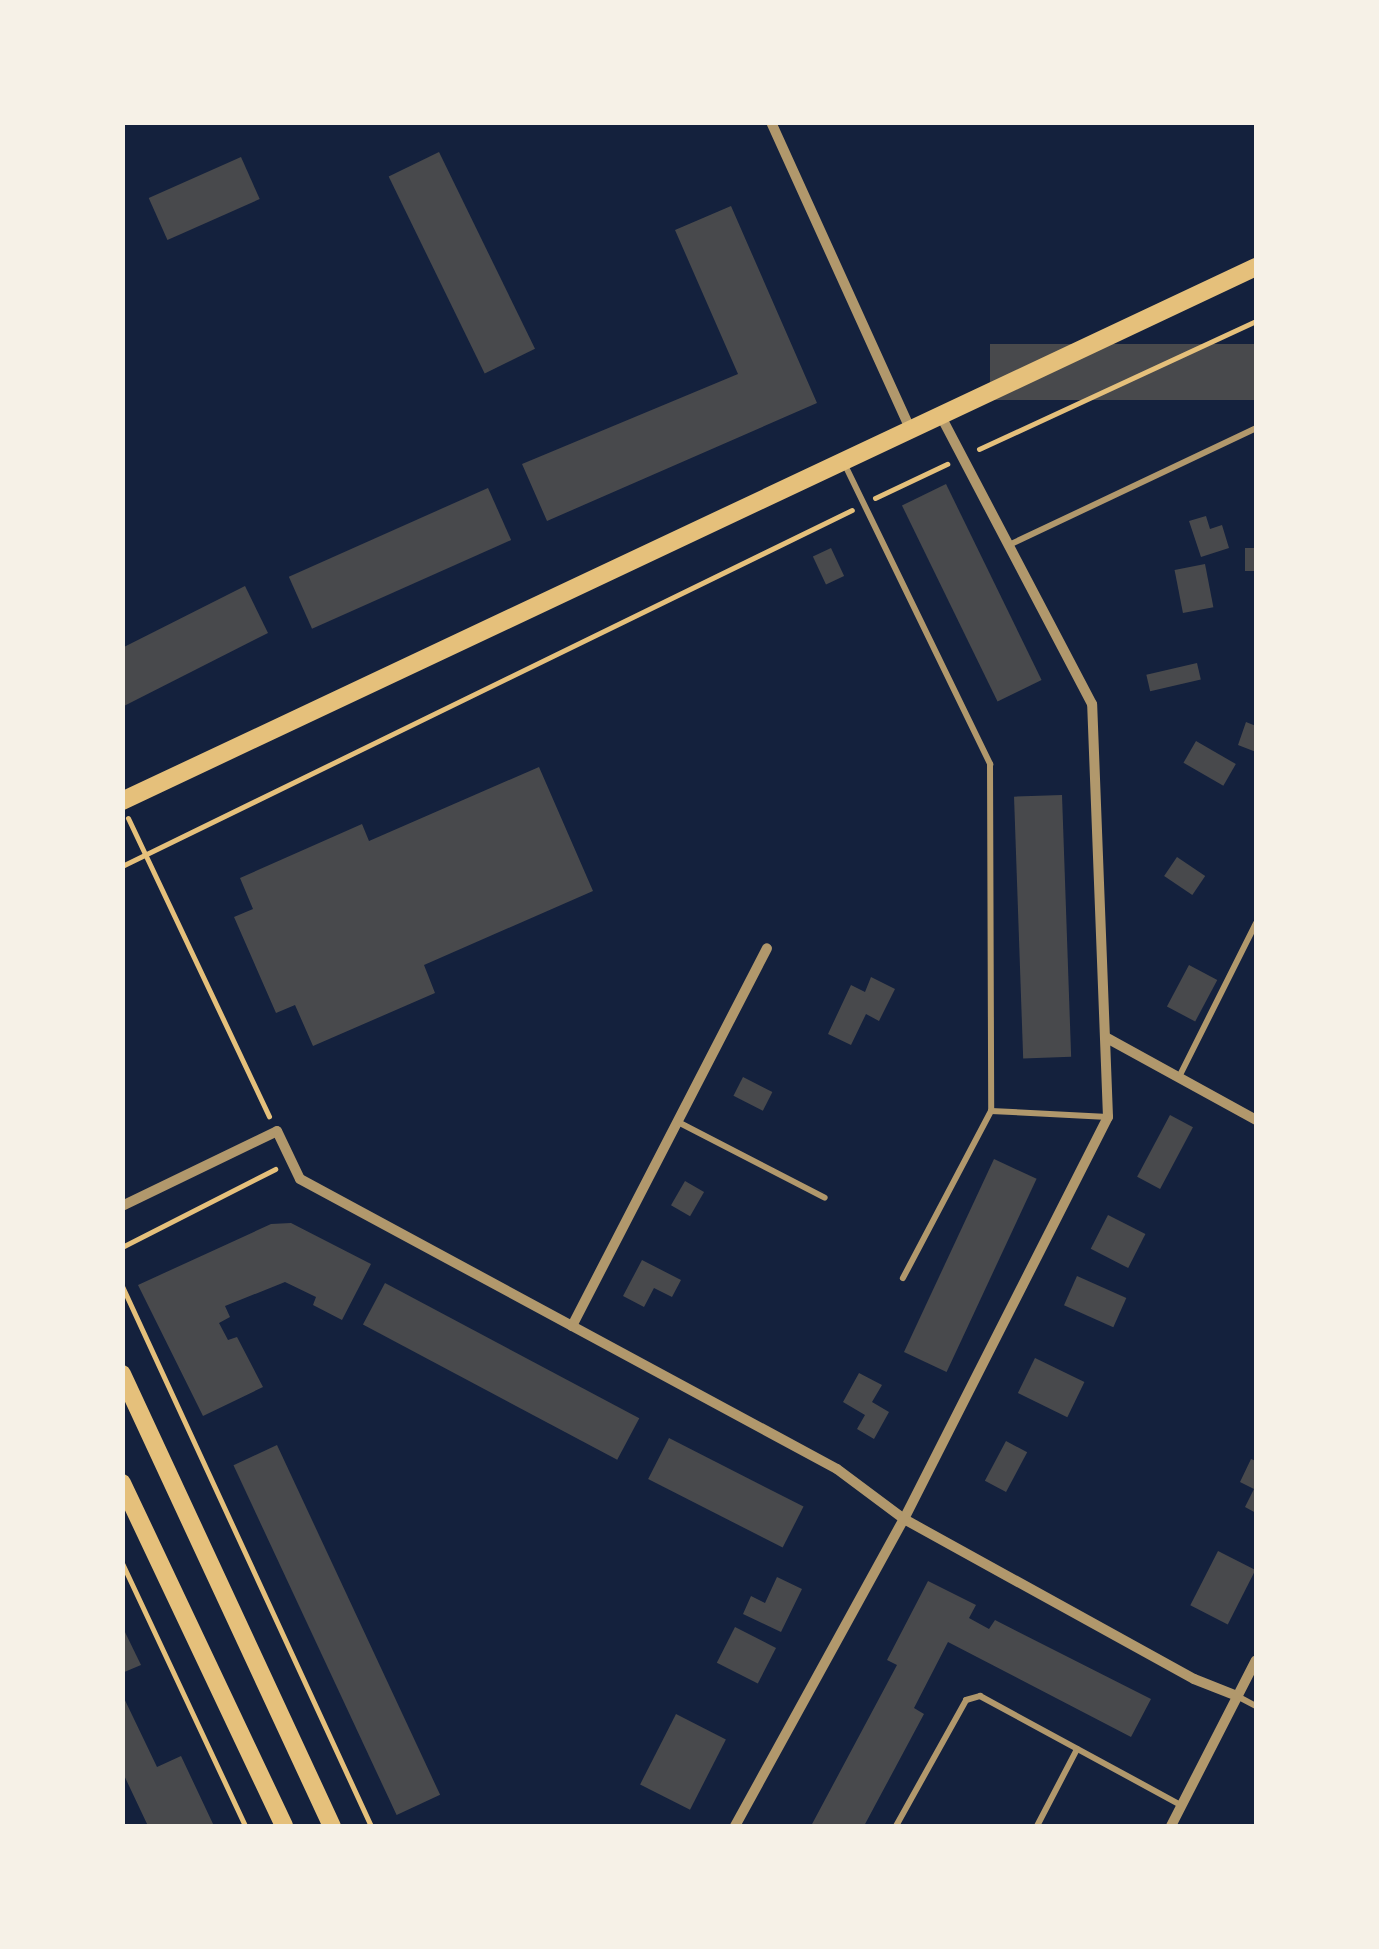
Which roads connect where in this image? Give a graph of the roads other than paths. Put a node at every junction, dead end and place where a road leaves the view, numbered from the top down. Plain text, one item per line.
1 (771, 122) edge
2 (1256, 267) edge
3 (941, 416) junction
4 (1256, 428) edge
5 (910, 430) junction
6 (844, 462) junction
7 (1009, 546) junction
8 (122, 804) edge
9 (1256, 923) edge
10 (767, 948) dead end
11 (1108, 1038) junction
12 (1180, 1077) junction
13 (992, 1111) junction
14 (1108, 1118) junction
15 (1256, 1120) edge
16 (678, 1122) junction
17 (825, 1198) dead end
18 (122, 1206) edge
19 (903, 1278) dead end
20 (572, 1326) junction
21 (122, 1374) edge
22 (122, 1483) edge
23 (904, 1520) junction
24 (1256, 1660) edge
25 (1238, 1696) junction
26 (1256, 1706) edge
27 (1077, 1749) junction
28 (1181, 1805) junction
29 (284, 1826) edge
30 (332, 1826) edge
31 (735, 1826) edge
32 (896, 1826) edge
33 (1037, 1826) edge
34 (1171, 1826) edge

1 - 5 street
2 - 3 main road
3 - 5 main road
3 - 7 street
4 - 7 lane
5 - 6 main road
6 - 8 main road
6 - 13 lane
7 - 11 street
9 - 12 lane
10 - 16 street
11 - 12 street
11 - 14 street
12 - 15 street
13 - 14 lane
13 - 19 lane
14 - 23 street
16 - 17 lane
16 - 20 street
18 - 20 street
20 - 23 street
21 - 30 main road
22 - 29 main road
23 - 25 street
23 - 31 street
24 - 25 street
25 - 26 lane
25 - 28 street
27 - 28 lane
27 - 32 lane
27 - 33 lane
28 - 34 street

